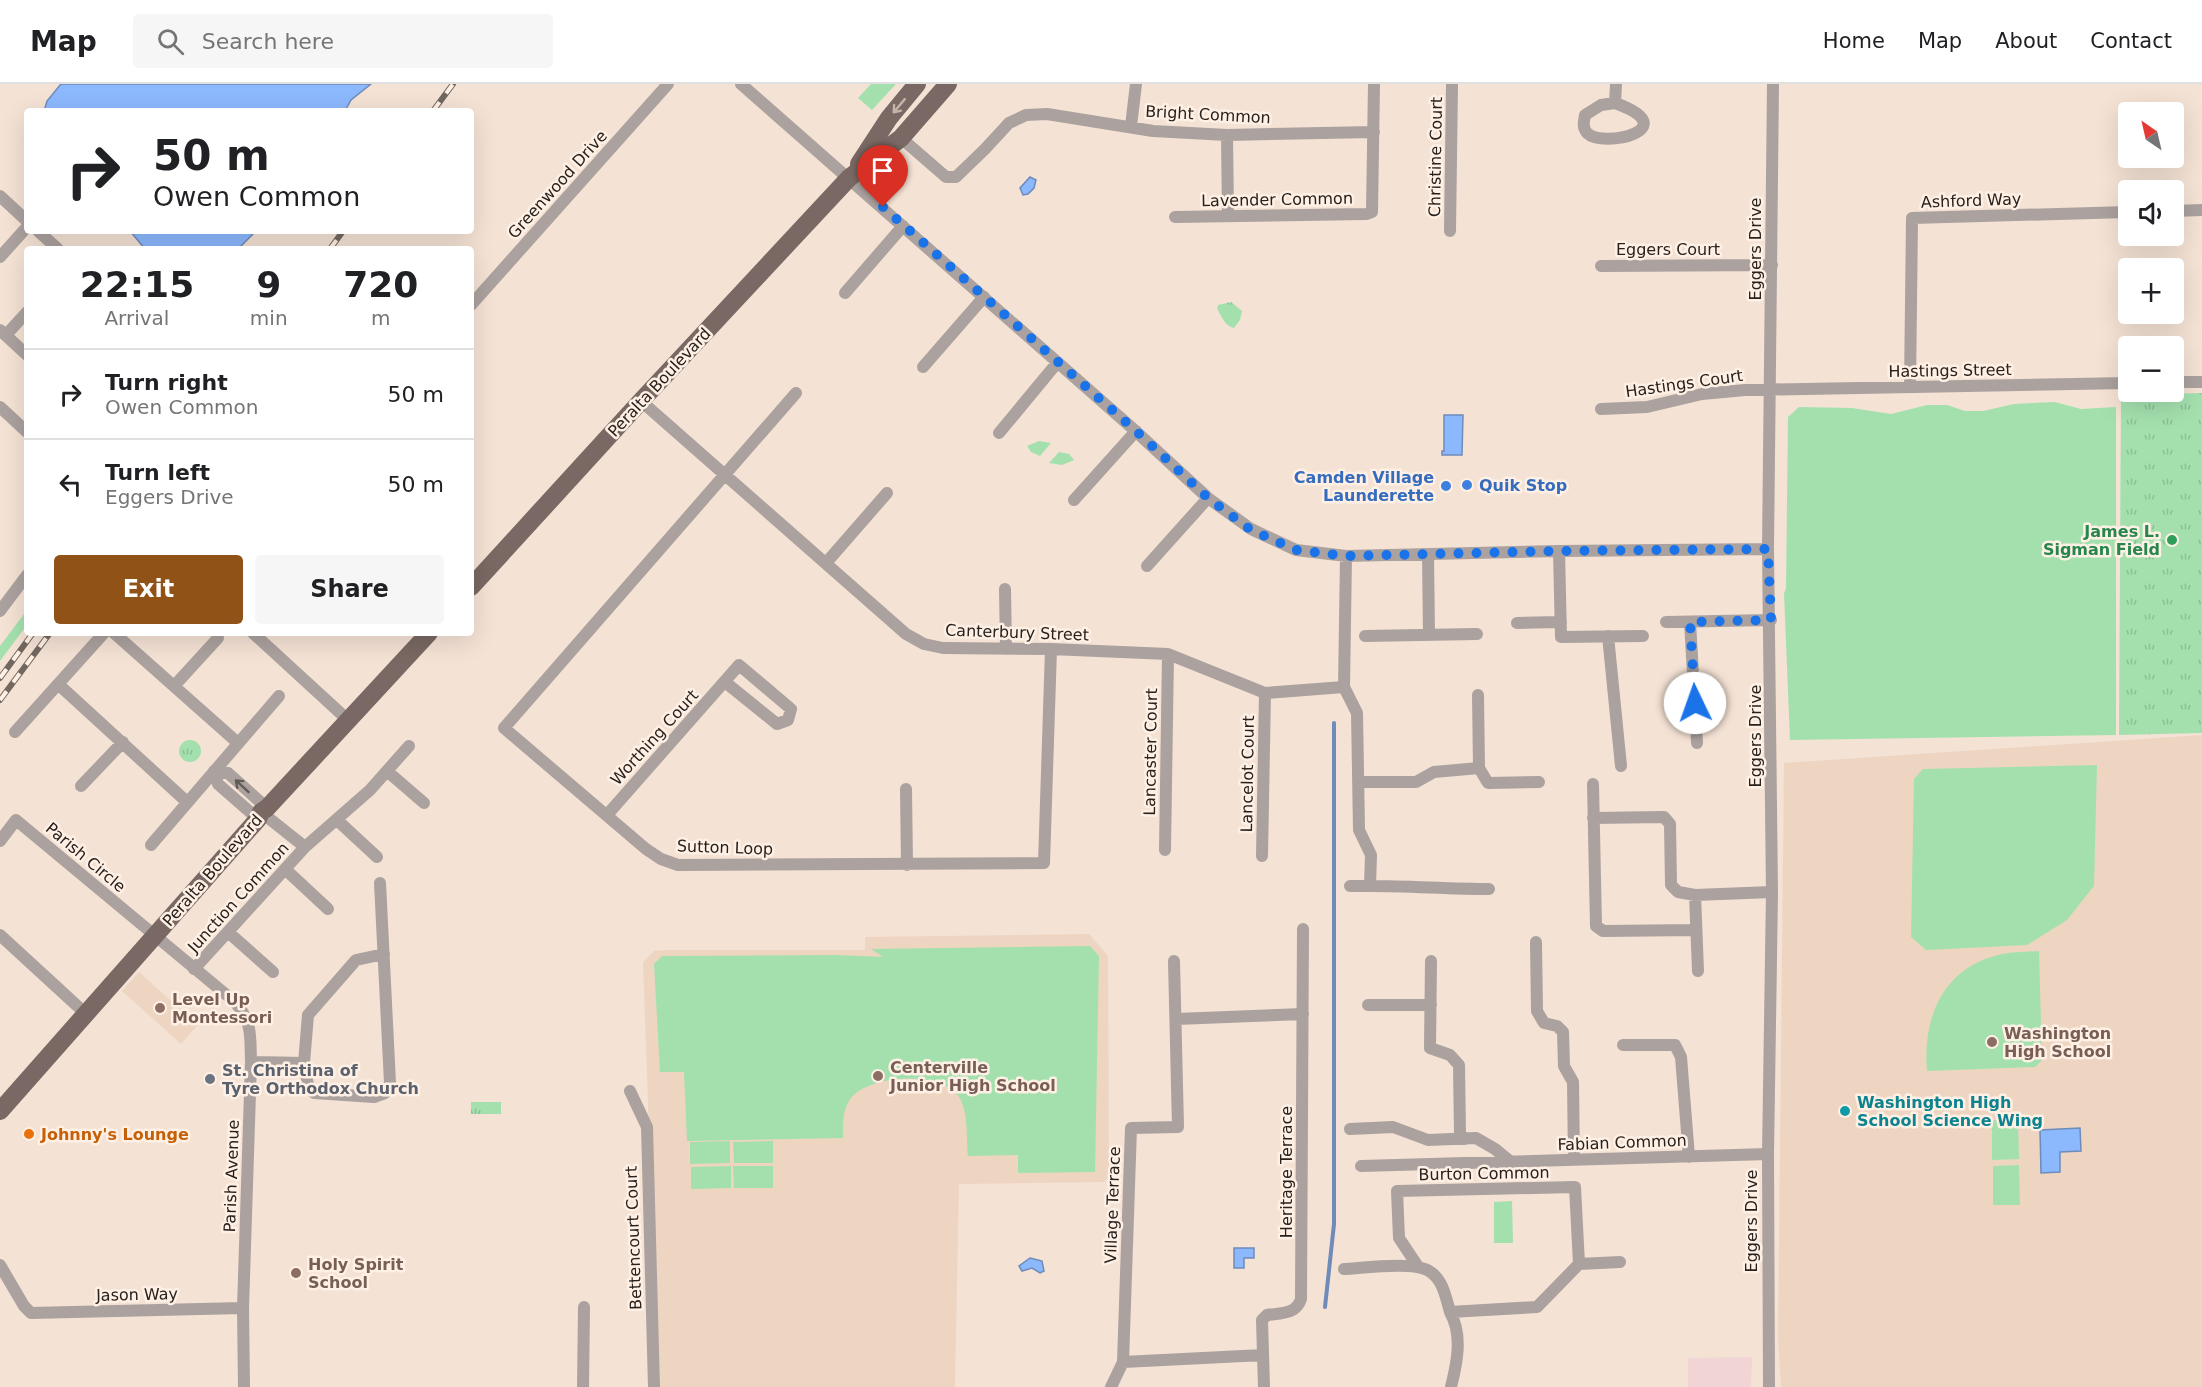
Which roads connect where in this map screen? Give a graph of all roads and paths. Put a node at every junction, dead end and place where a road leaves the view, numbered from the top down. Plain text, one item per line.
1 (668, 84) edge
2 (741, 84) edge
3 (917, 84) edge
4 (948, 84) edge
5 (1136, 84) edge
6 (1374, 84) edge
7 (1452, 84) edge
8 (1616, 84) edge
9 (1773, 84) edge
10 (1615, 103) junction
11 (1131, 126) junction
12 (1374, 132) junction
13 (1227, 135) junction
14 (901, 138) junction
15 (849, 178) junction
16 (0, 196) edge
17 (2202, 210) edge
18 (2184, 211) edge
19 (2118, 212) edge
20 (1228, 215) junction
21 (1175, 217) dead end
22 (24, 218) edge
23 (903, 226) junction
24 (24, 230) edge
25 (1450, 231) dead end
26 (41, 234) edge
27 (55, 246) edge
28 (0, 257) edge
29 (1772, 265) junction
30 (1601, 266) dead end
31 (845, 293) dead end
32 (984, 297) junction
33 (474, 302) edge
34 (24, 315) edge
35 (3, 333) edge
36 (24, 352) edge
37 (1057, 363) junction
38 (923, 367) dead end
39 (2184, 382) edge
40 (2202, 382) edge
41 (2118, 383) edge
42 (1910, 387) junction
43 (1771, 390) junction
44 (796, 393) dead end
45 (641, 401) junction
46 (0, 407) edge
47 (1601, 409) dead end
48 (24, 429) edge
49 (1136, 431) junction
50 (999, 433) dead end
51 (726, 475) junction
52 (887, 493) dead end
53 (1208, 498) junction
54 (1074, 500) dead end
55 (1768, 549) junction
56 (1559, 551) junction
57 (1428, 554) junction
58 (1346, 556) junction
59 (826, 563) junction
60 (1147, 566) dead end
61 (24, 579) edge
62 (474, 584) edge
63 (1005, 588) dead end
64 (0, 611) edge
65 (1771, 620) junction
66 (1561, 622) junction
67 (1666, 622) dead end
68 (1690, 622) junction
69 (1517, 623) dead end
70 (1477, 634) dead end
71 (1430, 635) junction
72 (101, 636) edge
73 (118, 636) edge
74 (256, 636) edge
75 (426, 636) edge
76 (1365, 636) dead end
77 (1608, 636) junction
78 (1643, 636) dead end
79 (218, 638) dead end
80 (1006, 649) junction
81 (1051, 649) junction
82 (1168, 654) junction
83 (725, 682) junction
84 (58, 684) junction
85 (175, 685) junction
86 (1344, 687) junction
87 (1265, 693) junction
88 (1478, 695) dead end
89 (279, 696) dead end
90 (349, 721) junction
91 (15, 732) dead end
92 (123, 742) junction
93 (238, 743) junction
94 (1697, 743) dead end
95 (409, 746) dead end
96 (1621, 766) dead end
97 (1479, 768) junction
98 (214, 771) junction
99 (387, 771) junction
100 (1359, 782) junction
101 (1539, 782) dead end
102 (1593, 784) dead end
103 (81, 786) dead end
104 (906, 789) dead end
105 (187, 802) junction
106 (424, 803) dead end
107 (262, 813) junction
108 (606, 815) junction
109 (1593, 818) junction
110 (337, 820) junction
111 (0, 841) edge
112 (151, 845) dead end
113 (305, 847) junction
114 (1165, 850) dead end
115 (1262, 856) dead end
116 (377, 857) dead end
117 (907, 865) junction
118 (285, 869) junction
119 (380, 883) dead end
120 (1350, 886) dead end
121 (1370, 886) junction
122 (1489, 889) dead end
123 (1772, 892) junction
124 (1695, 895) junction
125 (328, 909) dead end
126 (1303, 929) dead end
127 (1696, 930) junction
128 (228, 932) junction
129 (0, 935) edge
130 (154, 936) junction
131 (1536, 942) dead end
132 (384, 954) junction
133 (1174, 961) dead end
134 (1431, 961) dead end
135 (194, 969) junction
136 (1698, 971) dead end
137 (273, 972) dead end
138 (1368, 1005) dead end
139 (1431, 1005) junction
140 (86, 1014) junction
141 (1303, 1014) junction
142 (1176, 1019) junction
143 (1623, 1045) dead end
144 (251, 1062) junction
145 (304, 1063) junction
146 (630, 1091) dead end
147 (0, 1111) edge
148 (1350, 1130) dead end
149 (1465, 1139) junction
150 (1768, 1154) junction
151 (1689, 1157) junction
152 (1574, 1160) junction
153 (1512, 1163) junction
154 (1361, 1166) dead end
155 (1620, 1262) dead end
156 (1579, 1264) junction
157 (0, 1265) edge
158 (1417, 1265) junction
159 (1344, 1269) dead end
160 (584, 1307) dead end
161 (243, 1308) junction
162 (1450, 1312) junction
163 (1263, 1355) junction
164 (1123, 1362) junction
165 (244, 1387) edge
166 (583, 1387) edge
167 (654, 1387) edge
168 (1112, 1387) edge
169 (1264, 1387) edge
170 (1451, 1387) edge
171 (1769, 1387) edge

1 - 33 street, Greenwood Drive
2 - 15 street
3 -> 15 main road, Peralta Boulevard
4 - 14 main road, Peralta Boulevard
5 - 11 street
6 - 12 street
7 - 25 street, Christine Court
8 - 10 street
9 - 29 street, Eggers Drive
10 - 10 street
11 - 13 street, Bright Common
11 - 14 street, Bright Common
12 - 13 street, Bright Common
12 - 20 street, Lavender Common
13 - 20 street
14 - 15 main road, Peralta Boulevard
15 - 23 street
15 - 45 main road, Peralta Boulevard
16 - 22 street
17 - 18 street
19 - 42 street, Ashford Way
20 - 21 street, Lavender Common
23 - 31 street
23 - 32 street
24 - 28 street
26 - 27 street
29 - 30 street, Eggers Court
29 - 43 street, Eggers Drive
32 - 37 street
32 - 38 street
34 - 35 street
35 - 36 street
37 - 49 street
37 - 50 street
39 - 40 street
41 - 42 street, Hastings Street
42 - 43 street, Hastings Street
43 - 47 street, Hastings Court
43 - 55 street, Eggers Drive
44 - 51 street
45 - 51 street, Canterbury Street
45 - 62 main road, Peralta Boulevard
46 - 48 street
49 - 53 street
49 - 54 street
51 - 59 street, Canterbury Street
51 - 108 street, Sutton Loop
52 - 59 street
53 - 58 street
53 - 60 street
55 - 56 street
55 - 65 street, Eggers Drive
56 - 57 street
56 - 66 street
57 - 58 street
57 - 71 street
58 - 86 street
59 - 80 street, Canterbury Street
61 - 64 street
63 - 80 street
65 - 68 street
65 - 123 street, Eggers Drive
66 - 69 street
66 - 77 street
67 - 68 street
68 - 94 street
70 - 71 street
71 - 76 street
72 - 84 street
73 - 85 street
74 - 90 street
75 - 90 main road, Peralta Boulevard
77 - 78 street
77 - 96 street
79 - 85 street
80 - 81 street, Canterbury Street
81 - 82 street, Canterbury Street
81 - 117 street, Sutton Loop
82 - 87 street, Canterbury Street
82 - 114 street, Lancaster Court
83 - 83 street, Worthing Court
83 - 108 street, Worthing Court
84 - 91 street
84 - 92 street
85 - 93 street
86 - 87 street, Canterbury Street
86 - 100 street
87 - 115 street, Lancelot Court
88 - 97 street
89 - 93 street
90 - 107 main road, Peralta Boulevard
92 - 103 street
92 - 105 street
93 - 98 street
95 - 99 street, Junction Common
97 - 100 street
97 - 101 street
98 - 105 street
98 - 107 street, Junction Common
99 - 106 street
99 - 110 street, Junction Common
100 - 121 street
102 - 109 street
104 - 117 street
105 - 112 street
107 - 113 street, Junction Common
107 - 130 main road, Peralta Boulevard
108 - 117 street, Sutton Loop
109 - 124 street
109 - 127 street
110 - 113 street, Junction Common
110 - 116 street
111 - 130 street, Parish Circle
113 - 118 street, Junction Common
118 - 125 street
118 - 128 street, Junction Common
119 - 132 street
120 - 121 street
121 - 122 street
123 - 124 street
123 - 150 street, Eggers Drive
124 - 127 street
126 - 141 street, Heritage Terrace
127 - 136 street
128 - 135 street, Junction Common
128 - 137 street
129 - 140 street
130 - 135 street, Parish Avenue
130 - 140 main road, Peralta Boulevard
131 - 152 street
132 - 145 street
132 - 145 street
133 - 142 street, Village Terrace
134 - 139 street
135 - 144 street, Parish Avenue
138 - 139 street
139 - 149 street
140 - 147 main road, Peralta Boulevard
141 - 142 street
141 - 163 street, Heritage Terrace
142 - 164 street, Village Terrace
143 - 151 street
144 - 145 street
144 - 161 street, Parish Avenue
146 - 167 street, Bettencourt Court
148 - 149 street
149 - 153 street
150 - 151 street, Fabian Common
150 - 171 street, Eggers Drive
151 - 152 street, Fabian Common
152 - 153 street, Fabian Common
153 - 154 street, Fabian Common
155 - 156 street
156 - 158 street, Burton Common
156 - 162 street
157 - 161 street, Jason Way
158 - 159 street
158 - 162 street, Burton Common
160 - 166 street
161 - 165 street, Parish Avenue
162 - 170 street, Burton Common
163 - 164 street
163 - 169 street, Heritage Terrace
164 - 168 street, Village Terrace

